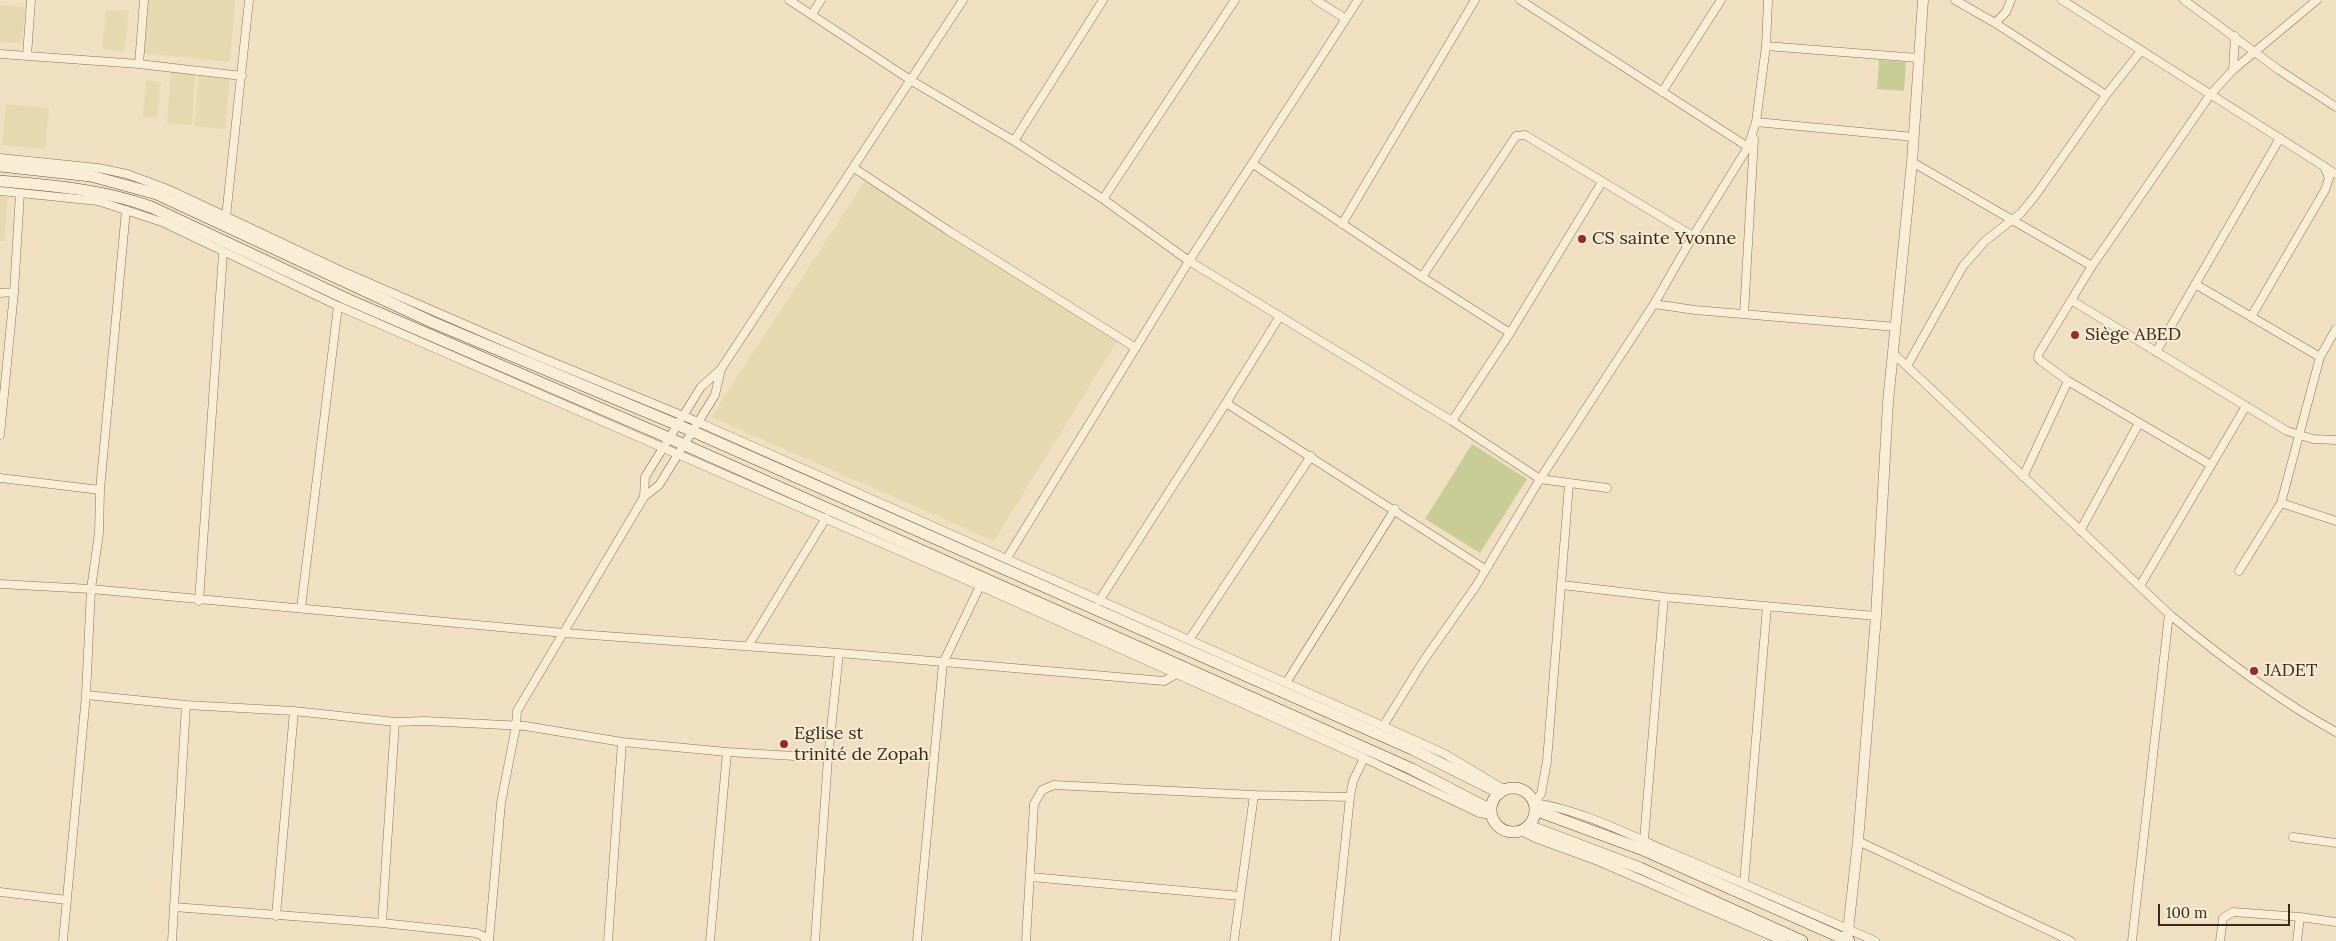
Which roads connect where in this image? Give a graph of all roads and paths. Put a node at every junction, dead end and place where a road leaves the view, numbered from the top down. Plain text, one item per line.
1 (31, 0) edge
2 (144, 0) edge
3 (249, 0) edge
4 (789, 0) edge
5 (821, 0) edge
6 (963, 0) edge
7 (1103, 0) edge
8 (1235, 0) edge
9 (1316, 0) edge
10 (1358, 0) edge
11 (1475, 0) edge
12 (1520, 0) edge
13 (1720, 0) edge
14 (1768, 0) edge
15 (1923, 0) edge
16 (1955, 0) edge
17 (2011, 0) edge
18 (2062, 0) edge
19 (2184, 0) edge
20 (2202, 0) edge
21 (2317, 0) edge
22 (2197, 8) junction
23 (812, 14) junction
24 (1346, 19) junction
25 (1995, 23) junction
26 (2235, 36) junction
27 (1766, 46) junction
28 (2141, 51) junction
29 (2256, 52) junction
30 (0, 54) edge
31 (26, 56) junction
32 (1918, 58) junction
33 (139, 64) junction
34 (2233, 70) junction
35 (242, 76) junction
36 (912, 81) junction
37 (1662, 92) junction
38 (2106, 95) junction
39 (2210, 95) junction
40 (2336, 107) edge
41 (1756, 122) junction
42 (1754, 134) junction
43 (1914, 137) junction
44 (2280, 138) junction
45 (1014, 141) junction
46 (1748, 147) junction
47 (0, 158) edge
48 (1912, 162) junction
49 (1253, 164) junction
50 (0, 166) edge
51 (2324, 166) junction
52 (854, 168) junction
53 (2336, 174) edge
54 (0, 181) edge
55 (1602, 182) junction
56 (0, 191) edge
57 (20, 193) junction
58 (1103, 199) junction
59 (126, 210) junction
60 (226, 217) junction
61 (2013, 220) junction
62 (1342, 224) junction
63 (1693, 236) junction
64 (223, 253) junction
65 (1189, 261) junction
66 (2092, 266) junction
67 (1422, 277) junction
68 (2195, 284) junction
69 (14, 292) junction
70 (0, 293) edge
71 (2071, 300) junction
72 (1654, 304) junction
73 (338, 306) junction
74 (1744, 314) junction
75 (1280, 316) junction
76 (2251, 317) junction
77 (1896, 327) junction
78 (2336, 329) edge
79 (1510, 333) junction
80 (1136, 348) junction
81 (2156, 352) junction
82 (1894, 354) junction
83 (2320, 357) junction
84 (1907, 366) junction
85 (720, 369) junction
86 (2068, 381) junction
87 (1226, 403) junction
88 (2246, 406) junction
89 (680, 420) junction
90 (1452, 421) junction
91 (2138, 422) junction
92 (695, 426) junction
93 (0, 435) edge
94 (2299, 436) junction
95 (2336, 440) edge
96 (666, 443) junction
97 (681, 449) junction
98 (1311, 456) junction
99 (2212, 465) junction
100 (2023, 477) junction
101 (0, 478) edge
102 (1540, 479) junction
103 (1569, 484) junction
104 (1607, 488) dead end
105 (100, 490) junction
106 (644, 497) junction
107 (2281, 503) junction
108 (1395, 509) junction
109 (826, 518) junction
110 (2336, 521) edge
111 (2080, 531) junction
112 (1007, 558) junction
113 (1485, 569) junction
114 (2239, 571) dead end
115 (0, 584) edge
116 (1562, 585) junction
117 (980, 586) junction
118 (2140, 586) junction
119 (91, 589) junction
120 (1664, 597) junction
121 (199, 601) junction
122 (1099, 601) junction
123 (1767, 606) junction
124 (301, 608) junction
125 (2169, 614) junction
126 (1876, 616) junction
127 (564, 633) junction
128 (1189, 640) junction
129 (748, 646) junction
130 (839, 653) junction
131 (943, 663) junction
132 (1175, 675) junction
133 (1286, 683) junction
134 (86, 695) junction
135 (186, 705) junction
136 (294, 711) junction
137 (396, 722) junction
138 (516, 726) junction
139 (1383, 726) junction
140 (2336, 732) edge
141 (622, 742) junction
142 (727, 752) junction
143 (828, 758) junction
144 (1364, 758) junction
145 (1503, 791) junction
146 (1254, 795) junction
147 (1350, 797) junction
148 (1534, 806) junction
149 (1491, 813) junction
150 (1525, 829) junction
151 (2293, 837) dead end
152 (1644, 840) junction
153 (1858, 841) junction
154 (2336, 842) edge
155 (1031, 877) junction
156 (1744, 884) junction
157 (0, 892) edge
158 (1240, 896) junction
159 (66, 900) junction
160 (174, 907) junction
161 (276, 916) junction
162 (2300, 917) junction
163 (2336, 922) edge
164 (382, 924) junction
165 (1848, 937) edge
166 (63, 941) edge
167 (172, 941) edge
168 (488, 941) edge
169 (608, 941) edge
170 (710, 941) edge
171 (815, 941) edge
172 (917, 941) edge
173 (1026, 941) edge
174 (1234, 941) edge
175 (1335, 941) edge
176 (1783, 941) edge
177 (1802, 941) edge
178 (1875, 941) edge
179 (2071, 941) edge
180 (2132, 941) edge
181 (2220, 941) edge
182 (2297, 941) edge

1 - 31 street
2 - 33 street
3 - 35 street
4 - 23 street
5 - 23 street
6 - 36 street
7 - 45 street
8 - 58 street
9 - 24 street
10 - 24 street
11 - 62 street
12 - 37 street
13 - 37 street
14 - 27 street
15 - 32 street
16 - 25 street
17 - 25 street
18 - 28 street
19 - 22 street
20 - 22 street
21 - 29 street
22 - 26 street
23 - 36 street
24 - 49 street
25 - 38 street
26 - 29 street
26 - 34 street
27 - 32 street
27 - 41 street
28 - 38 street
28 - 39 street
29 - 34 street
29 - 40 street
30 - 31 street
31 - 33 street
32 - 43 street
33 - 35 street
34 - 39 street
35 - 60 street
36 - 45 street
36 - 52 street
37 - 46 street
38 - 61 street
39 - 44 street
39 - 66 street
41 - 42 street
41 - 43 street
42 - 46 street
42 - 74 street
43 - 48 street
44 - 51 street
44 - 68 street
45 - 58 street
46 - 63 street
47 - 60 street
48 - 61 street
48 - 77 street
49 - 62 street
49 - 65 street
50 - 89 main road
51 - 53 street
51 - 76 street
52 - 80 street
52 - 85 street
54 - 96 main road
55 - 63 street
55 - 67 street
55 - 79 street
56 - 57 street
57 - 59 street
57 - 69 street
58 - 65 street
59 - 64 street
59 - 105 street
60 - 89 street
61 - 66 street
61 - 84 street
62 - 67 street
63 - 72 street
64 - 73 street
64 - 121 street
65 - 75 street
65 - 80 street
66 - 71 street
67 - 79 street
68 - 76 street
68 - 81 street
69 - 70 street
69 - 93 street
71 - 81 street
71 - 86 street
72 - 74 street
72 - 102 street
73 - 96 street
73 - 124 street
74 - 77 street
75 - 87 street
75 - 90 street
76 - 83 street
77 - 82 street
78 - 83 street
79 - 90 street
80 - 112 street
81 - 88 street
82 - 84 street
82 - 126 street
83 - 94 street
84 - 100 street
85 - 89 street
85 - 92 street
86 - 91 street
86 - 100 street
87 - 98 street
87 - 122 street
88 - 94 street
88 - 99 street
89 - 92 main road
89 - 96 street
90 - 102 street
91 - 99 street
91 - 111 street
92 - 97 street
92 - 112 street
92 - 145 main road
94 - 95 street
94 - 107 street
96 - 97 main road
96 - 106 street
97 - 106 street
97 - 109 street
97 - 149 main road
98 - 108 street
98 - 128 street
99 - 118 street
100 - 111 street
101 - 105 street
102 - 103 street
102 - 113 street
103 - 104 street
103 - 116 street
105 - 119 street
106 - 127 street
107 - 110 street
107 - 114 street
108 - 113 street
108 - 133 street
109 - 117 street
109 - 129 street
111 - 118 street
112 - 122 street
113 - 139 street
115 - 119 street
116 - 120 street
116 - 148 street
117 - 131 street
117 - 132 street
118 - 125 street
119 - 121 street
119 - 134 street
120 - 123 street
120 - 152 street
121 - 124 street
122 - 128 street
123 - 126 street
123 - 156 street
124 - 127 street
125 - 140 street
125 - 180 street
126 - 153 street
127 - 129 street
127 - 138 street
128 - 133 street
129 - 130 street
130 - 131 street
130 - 143 street
131 - 132 street
131 - 172 street
132 - 144 street
133 - 139 street
134 - 135 street
134 - 159 street
135 - 136 street
135 - 160 street
136 - 137 street
136 - 161 street
137 - 138 street
137 - 164 street
138 - 141 street
138 - 168 street
139 - 145 street
141 - 142 street
141 - 169 street
142 - 143 street
142 - 170 street
143 - 171 street
144 - 147 street
144 - 149 street
145 - 148 main road
145 - 149 main road
146 - 147 street
146 - 155 street
146 - 158 street
147 - 175 street
148 - 150 main road
148 - 152 street
148 - 165 main road
149 - 150 main road
150 - 176 street
150 - 177 main road
151 - 154 street
152 - 156 street
153 - 165 street
153 - 179 street
155 - 158 street
155 - 173 street
156 - 165 street
157 - 159 street
158 - 174 street
159 - 166 street
160 - 161 street
160 - 167 street
161 - 164 street
162 - 163 street
162 - 181 street
162 - 182 street
164 - 168 street
165 - 178 street

